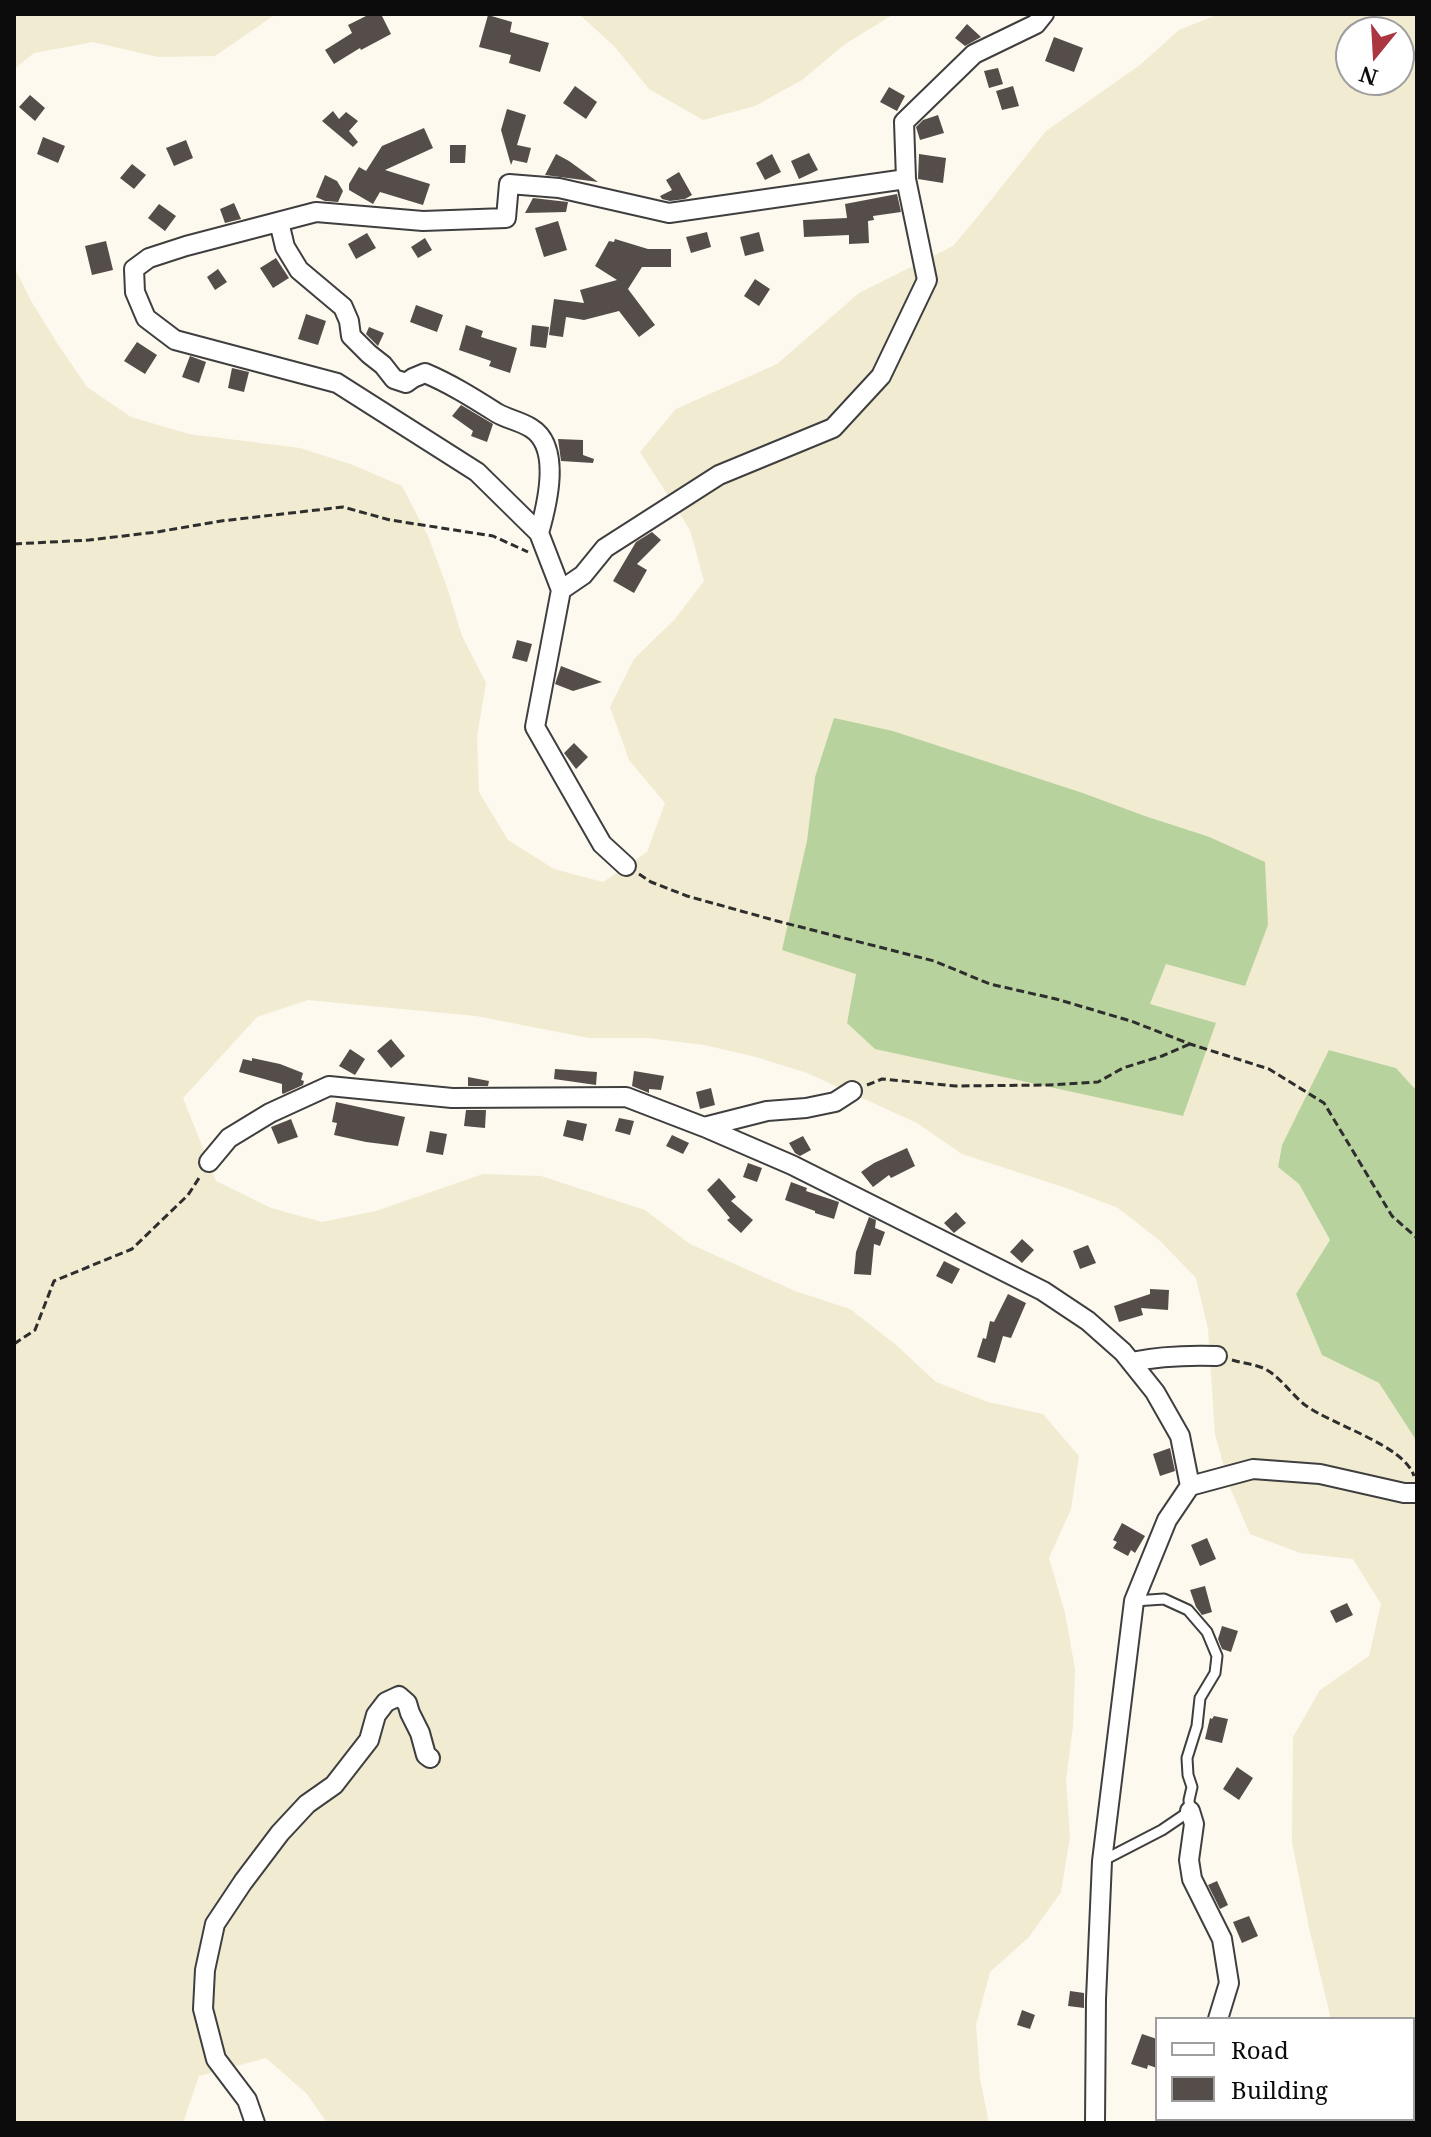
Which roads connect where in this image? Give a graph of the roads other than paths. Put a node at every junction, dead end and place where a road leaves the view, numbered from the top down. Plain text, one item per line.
1 (1044, 14) edge
2 (906, 179) junction
3 (279, 222) junction
4 (539, 533) junction
5 (561, 590) junction
6 (626, 866) road end
7 (852, 1091) road end
8 (704, 1127) junction
9 (209, 1162) road end
10 (1217, 1356) road end
11 (1131, 1362) junction
12 (1190, 1486) junction
13 (1417, 1493) edge
14 (1134, 1601) junction
15 (430, 1758) dead end
16 (1190, 1811) junction
17 (1102, 1861) junction
18 (1219, 2017) edge
19 (255, 2123) edge
20 (1095, 2123) edge

1 - 2 street
2 - 3 street
2 - 5 street
3 - 4 street
3 - 4 street
4 - 5 street
5 - 6 street
7 - 8 street
8 - 9 street
8 - 11 street
10 - 11 street
11 - 12 street
12 - 13 street
12 - 14 street
14 - 16 lane
14 - 17 street
15 - 19 street
16 - 17 lane
16 - 18 street
17 - 20 street

